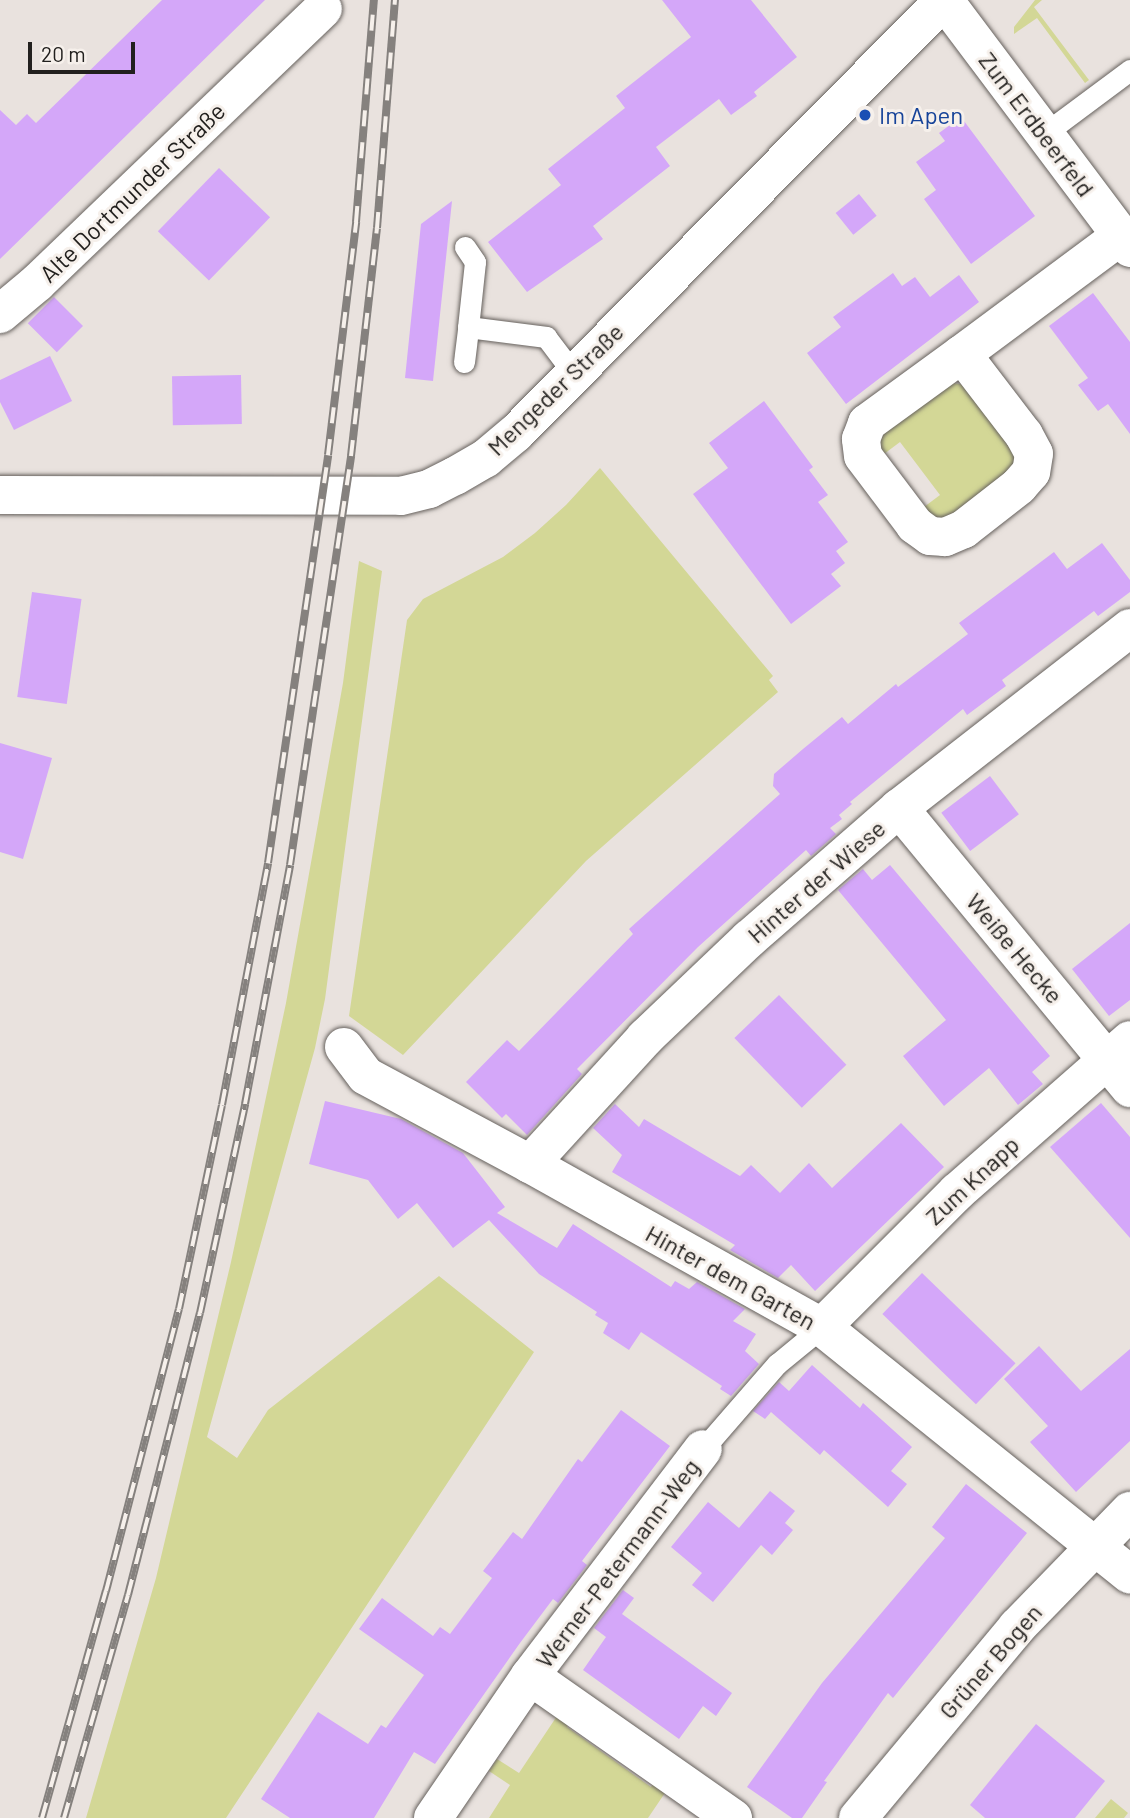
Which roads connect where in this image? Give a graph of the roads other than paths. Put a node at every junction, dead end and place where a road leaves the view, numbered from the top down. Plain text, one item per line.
1 (944, 0) edge
2 (323, 9) dead end
3 (1130, 70) edge
4 (1044, 134) junction
5 (1126, 242) edge
6 (465, 247) dead end
7 (0, 314) edge
8 (468, 327) junction
9 (962, 354) junction
10 (464, 362) dead end
11 (574, 374) junction
12 (0, 495) edge
13 (1130, 628) edge
14 (899, 808) junction
15 (344, 1047) dead end
16 (1118, 1049) edge
17 (1130, 1088) edge
18 (530, 1164) junction
19 (822, 1327) junction
20 (703, 1449) joint
21 (1130, 1511) edge
22 (1094, 1546) junction
23 (1130, 1575) edge
24 (530, 1676) junction
25 (433, 1818) edge
26 (733, 1818) edge
27 (858, 1818) edge

1 - 4 street, Zum Erdbeerfeld
1 - 11 street, Mengeder Straße
2 - 7 street, Alte Dortmunder Straße
3 - 4 lane
4 - 5 street, Zum Erdbeerfeld
5 - 9 street
6 - 8 lane
8 - 10 lane
8 - 11 lane
9 - 9 street
11 - 12 street, Mengeder Straße
13 - 14 street, Hinter der Wiese
14 - 16 street, Weiße Hecke
14 - 18 street, Hinter der Wiese
15 - 18 street, Hinter dem Garten
16 - 17 street, Weiße Hecke
16 - 19 street, Zum Knapp
18 - 19 street, Hinter dem Garten
19 - 20 lane
19 - 22 street, Hinter dem Garten
20 - 24 street, Werner-Petermann-Weg
21 - 22 street, Grüner Bogen
22 - 23 street, Hinter dem Garten
22 - 27 street, Grüner Bogen
24 - 25 street, Werner-Petermann-Weg
24 - 26 street, Werner-Petermann-Weg

